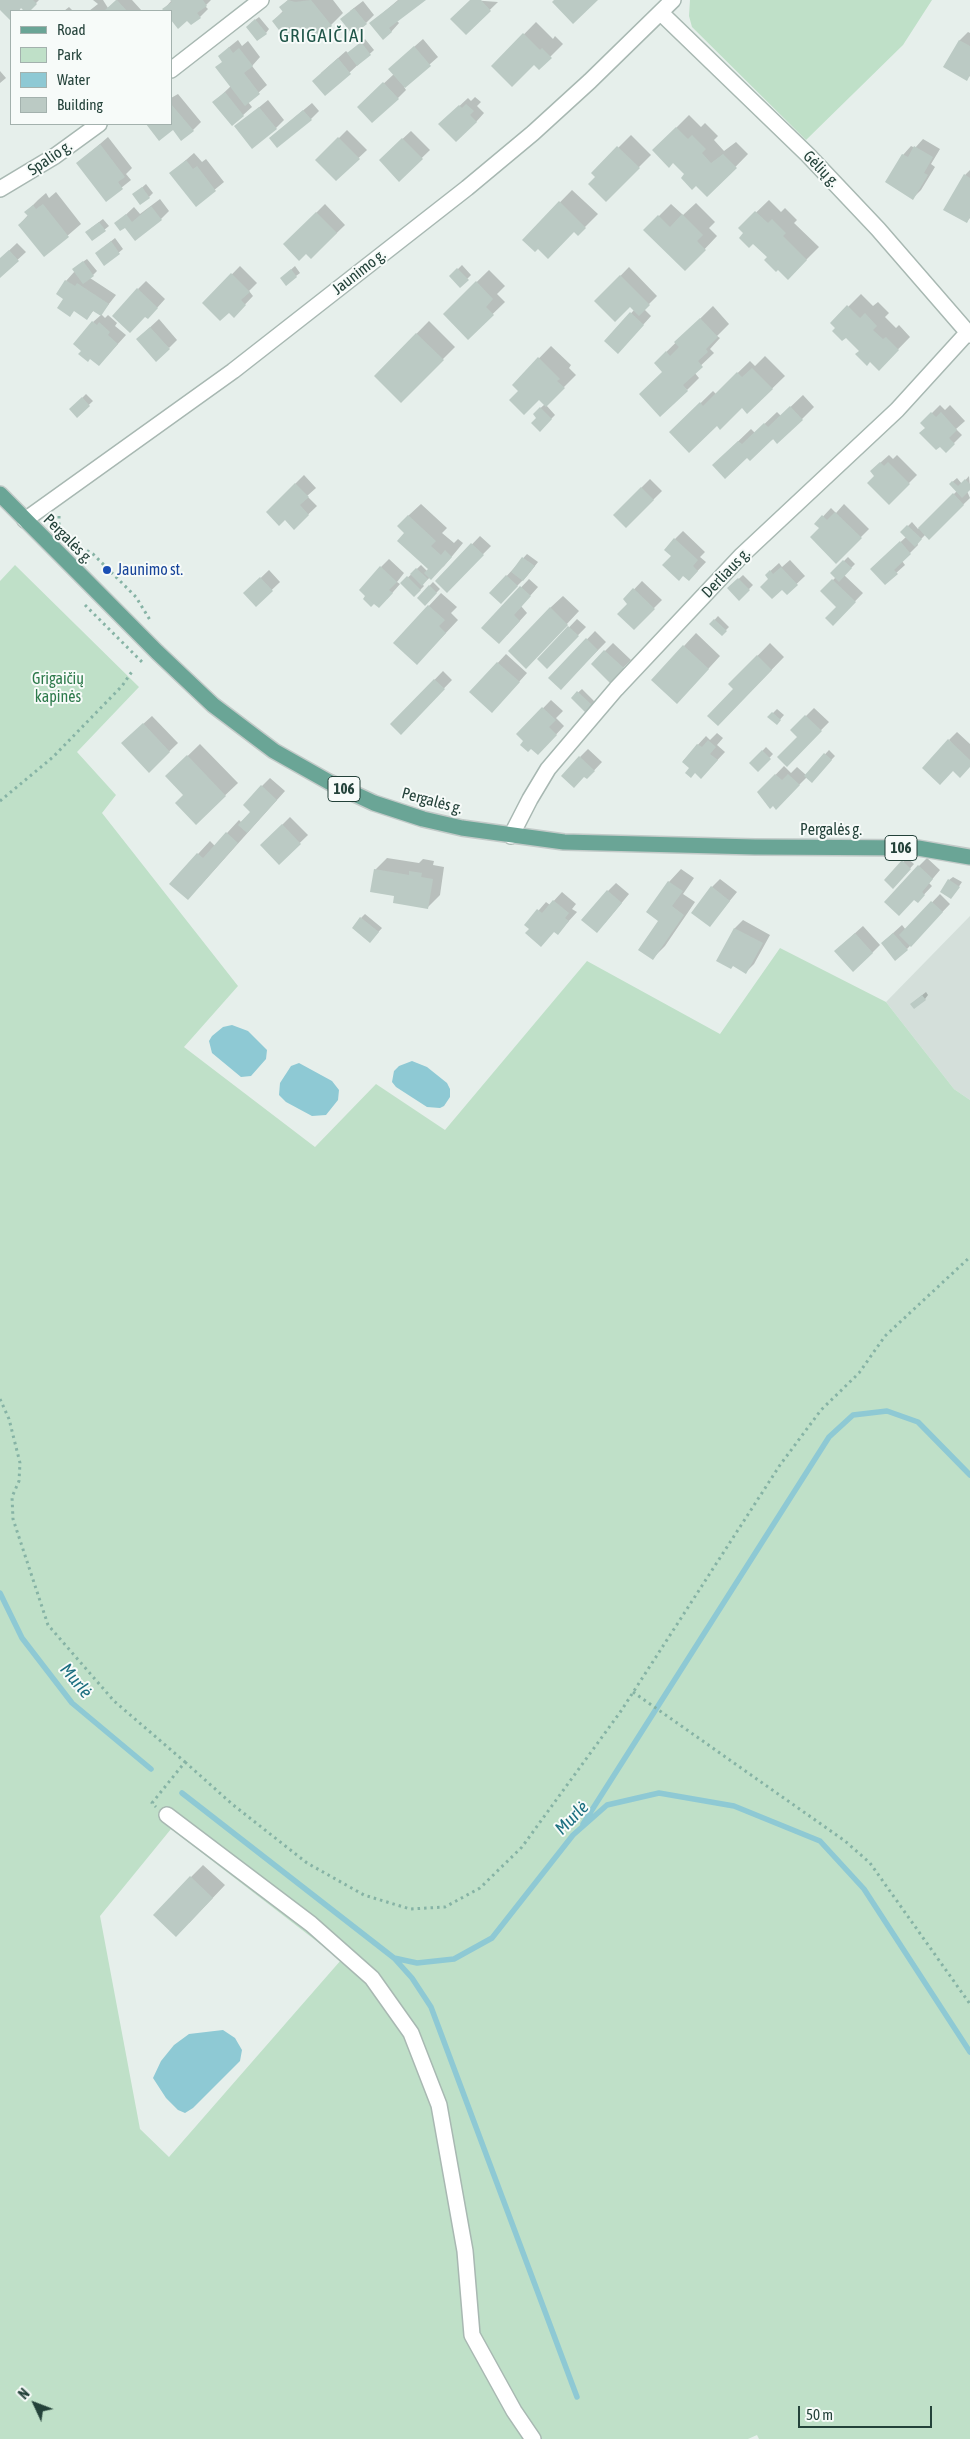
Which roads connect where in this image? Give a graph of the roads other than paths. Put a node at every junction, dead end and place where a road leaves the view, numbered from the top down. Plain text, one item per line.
1 (260, 0) edge
2 (673, 0) edge
3 (661, 12) junction
4 (172, 69) edge
5 (98, 125) edge
6 (0, 189) edge
7 (969, 334) edge
8 (0, 494) edge
9 (25, 520) junction
10 (512, 836) junction
11 (970, 857) edge
12 (167, 1815) dead end
13 (533, 2439) edge

1 - 4 street
2 - 3 street, Jaunimo g.
3 - 7 street, Gėlių g.
3 - 9 street, Jaunimo g.
5 - 6 street, Spalio g.
7 - 10 street, Derliaus g.
8 - 9 main road, Pergalės g. / 106
9 - 10 main road, Pergalės g. / 106
10 - 11 main road, Pergalės g. / 106
12 - 13 street

